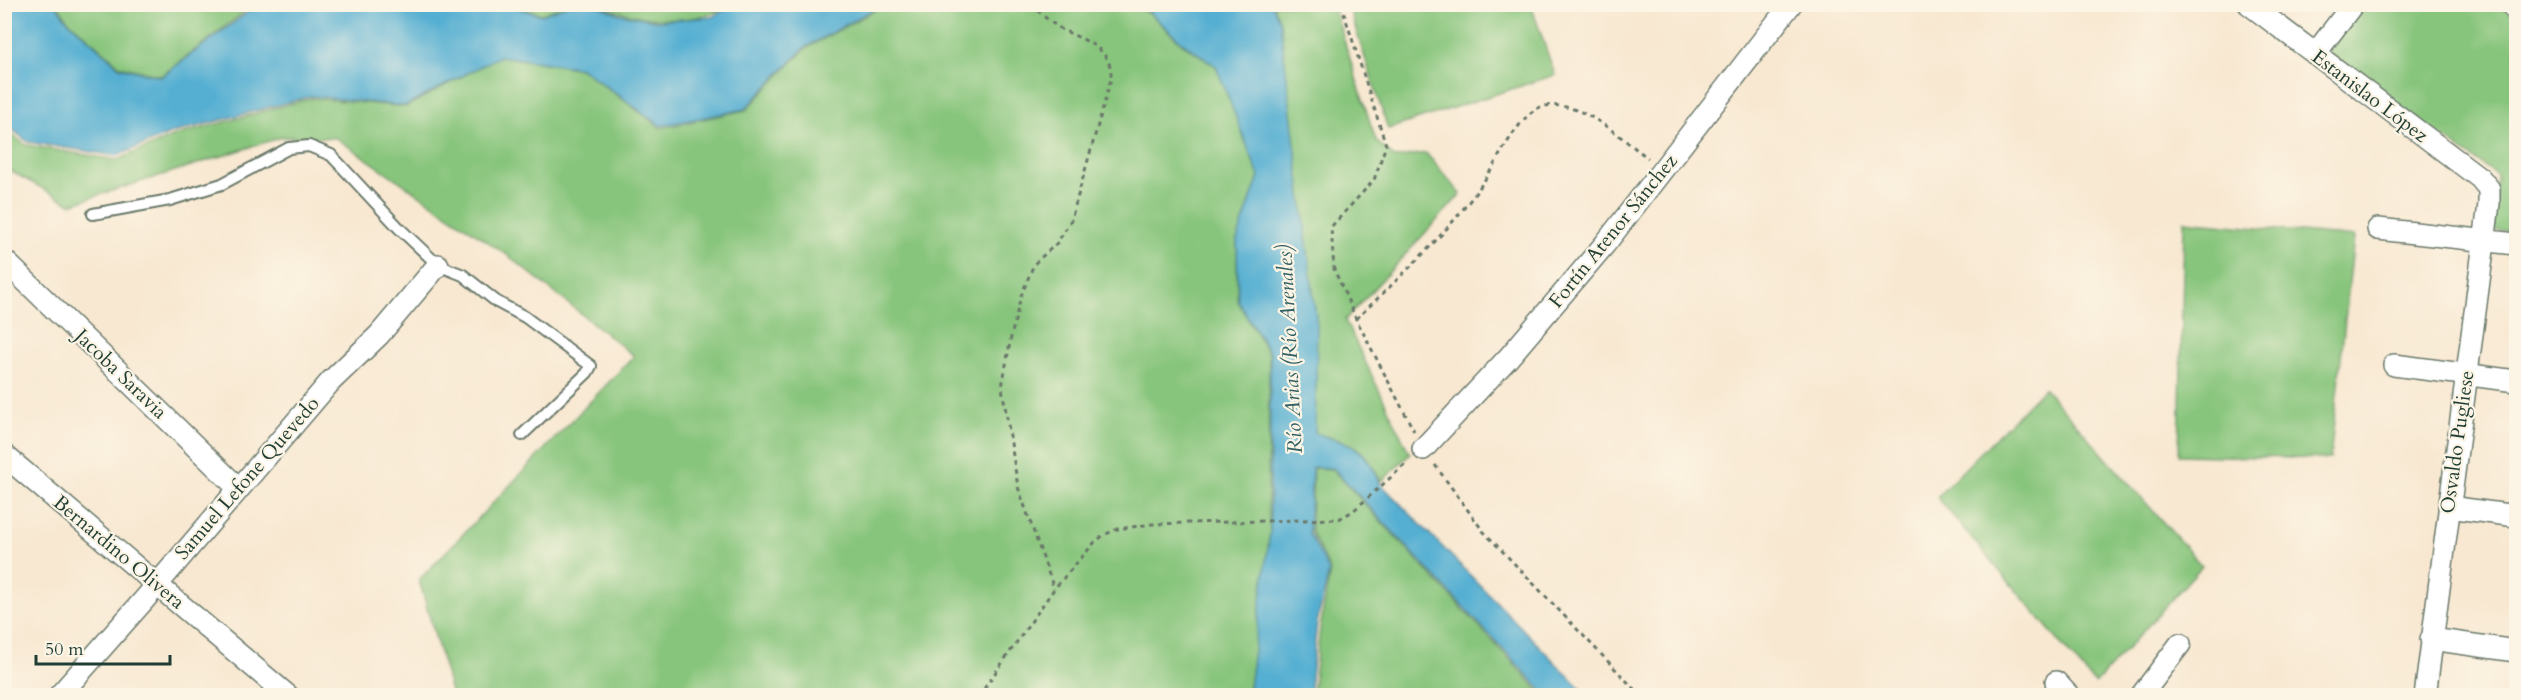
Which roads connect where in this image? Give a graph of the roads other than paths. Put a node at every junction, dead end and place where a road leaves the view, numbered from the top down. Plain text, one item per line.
1 (1791, 4) edge
2 (2249, 4) edge
3 (2353, 4) edge
4 (2315, 54) junction
5 (2489, 189) joint
6 (93, 214) dead end
7 (2378, 229) dead end
8 (2483, 240) junction
9 (2517, 244) edge
10 (4, 260) edge
11 (438, 265) junction
12 (2394, 365) dead end
13 (2466, 374) junction
14 (2517, 381) edge
15 (522, 435) dead end
16 (1423, 449) road end
17 (4, 455) edge
18 (238, 488) junction
19 (2449, 507) junction
20 (2517, 516) edge
21 (157, 584) junction
22 (2431, 639) junction
23 (2180, 644) dead end
24 (2517, 651) edge
25 (59, 696) edge
26 (288, 696) edge
27 (2141, 696) edge
28 (2425, 696) edge

1 - 16 street, Fortín Atenor Sánchez
2 - 4 street, Estanislao López
3 - 4 street
4 - 5 street, Estanislao López
5 - 8 street, Osvaldo Pugliese
6 - 11 lane
7 - 8 street
8 - 9 street
8 - 13 street, Osvaldo Pugliese
10 - 18 street, Jacoba Saravia
11 - 15 lane
11 - 18 street, Samuel Lefone Quevedo
12 - 13 street
13 - 14 street
13 - 19 street, Osvaldo Pugliese
17 - 21 street, Bernardino Olivera
18 - 21 street, Samuel Lefone Quevedo
19 - 20 street
19 - 22 street, Osvaldo Pugliese
21 - 25 street, Samuel Lefone Quevedo
21 - 26 street, Bernardino Olivera
22 - 24 street
22 - 28 street, Osvaldo Pugliese
23 - 27 street

